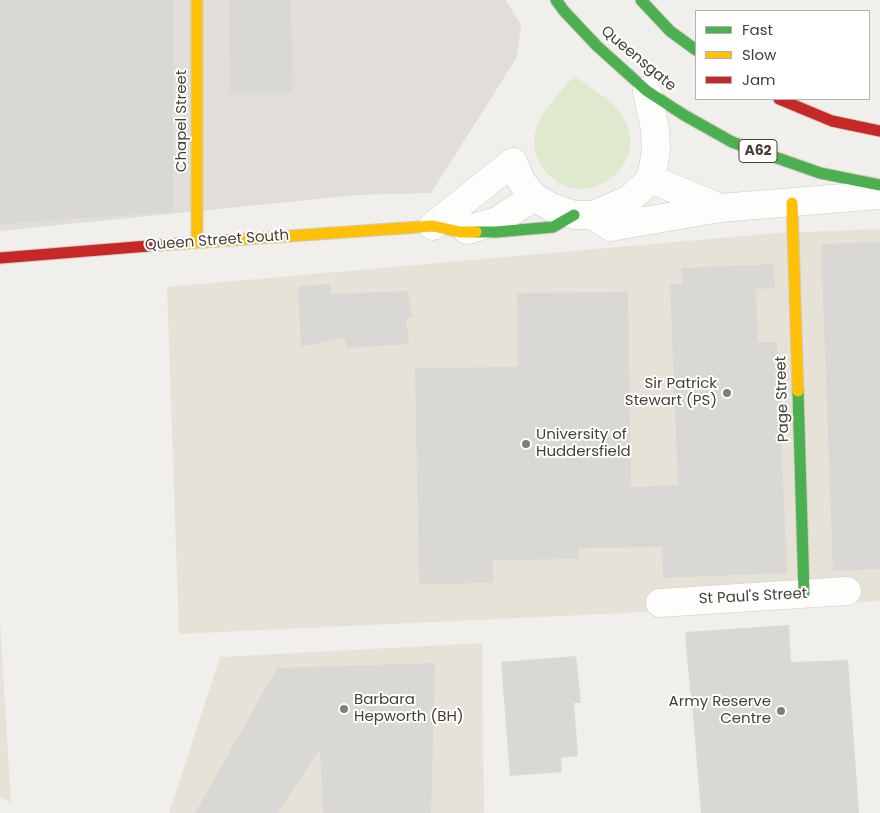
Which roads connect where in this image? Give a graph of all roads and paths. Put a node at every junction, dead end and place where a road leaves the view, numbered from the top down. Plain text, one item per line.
1 (197, 0) edge
2 (556, 0) edge
3 (641, 0) edge
4 (695, 49) edge
5 (647, 91) junction
6 (781, 100) edge
7 (880, 131) edge
8 (652, 179) junction
9 (880, 185) edge
10 (880, 195) edge
11 (534, 197) junction
12 (792, 203) junction
13 (720, 208) junction
14 (584, 215) junction
15 (433, 226) junction
16 (460, 232) junction
17 (197, 242) junction
18 (0, 258) edge
19 (847, 591) dead end
20 (804, 594) junction
21 (660, 603) dead end

1 - 17 main road, Chapel Street
2 - 5 main road, Queensgate / A62
3 - 4 main road
5 - 8 street
5 - 9 main road, Queensgate / A62
6 - 7 main road
8 - 13 street
8 - 14 street, Queen Street South
10 - 12 street
11 - 14 street
11 - 15 street
11 - 16 street, Queen Street South
12 - 13 street
12 - 20 main road, Page Street
13 - 14 street
14 - 16 main road, Queen Street South
15 - 16 main road, Queen Street South
15 - 17 main road, Queen Street South
17 - 18 main road, Queen Street South
19 - 20 street, St Paul's Street
20 - 21 street, St Paul's Street

